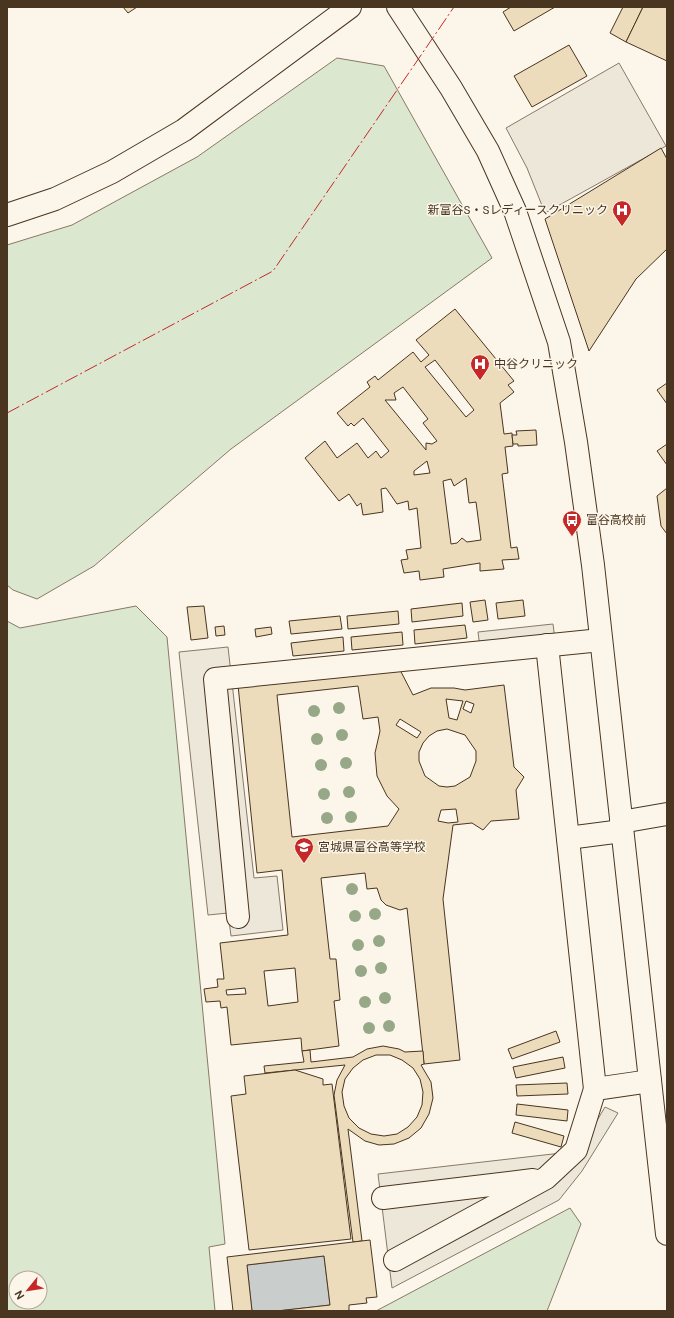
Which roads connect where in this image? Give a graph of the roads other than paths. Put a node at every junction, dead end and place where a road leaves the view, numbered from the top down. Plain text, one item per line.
1 (350, 7) edge
2 (398, 7) edge
3 (7, 214) edge
4 (601, 640) junction
5 (547, 645) junction
6 (667, 814) edge
7 (622, 827) junction
8 (568, 838) junction
9 (238, 917) dead end
10 (650, 1081) junction
11 (594, 1089) junction
12 (546, 1178) junction
13 (383, 1198) dead end
14 (667, 1234) edge
15 (395, 1260) dead end

1 - 3 street
2 - 4 street
4 - 5 street
4 - 7 street
5 - 8 street
5 - 9 street
6 - 7 street
7 - 8 street
7 - 10 street
8 - 11 street
10 - 11 street
10 - 14 street
11 - 12 street
12 - 13 street
12 - 15 street

